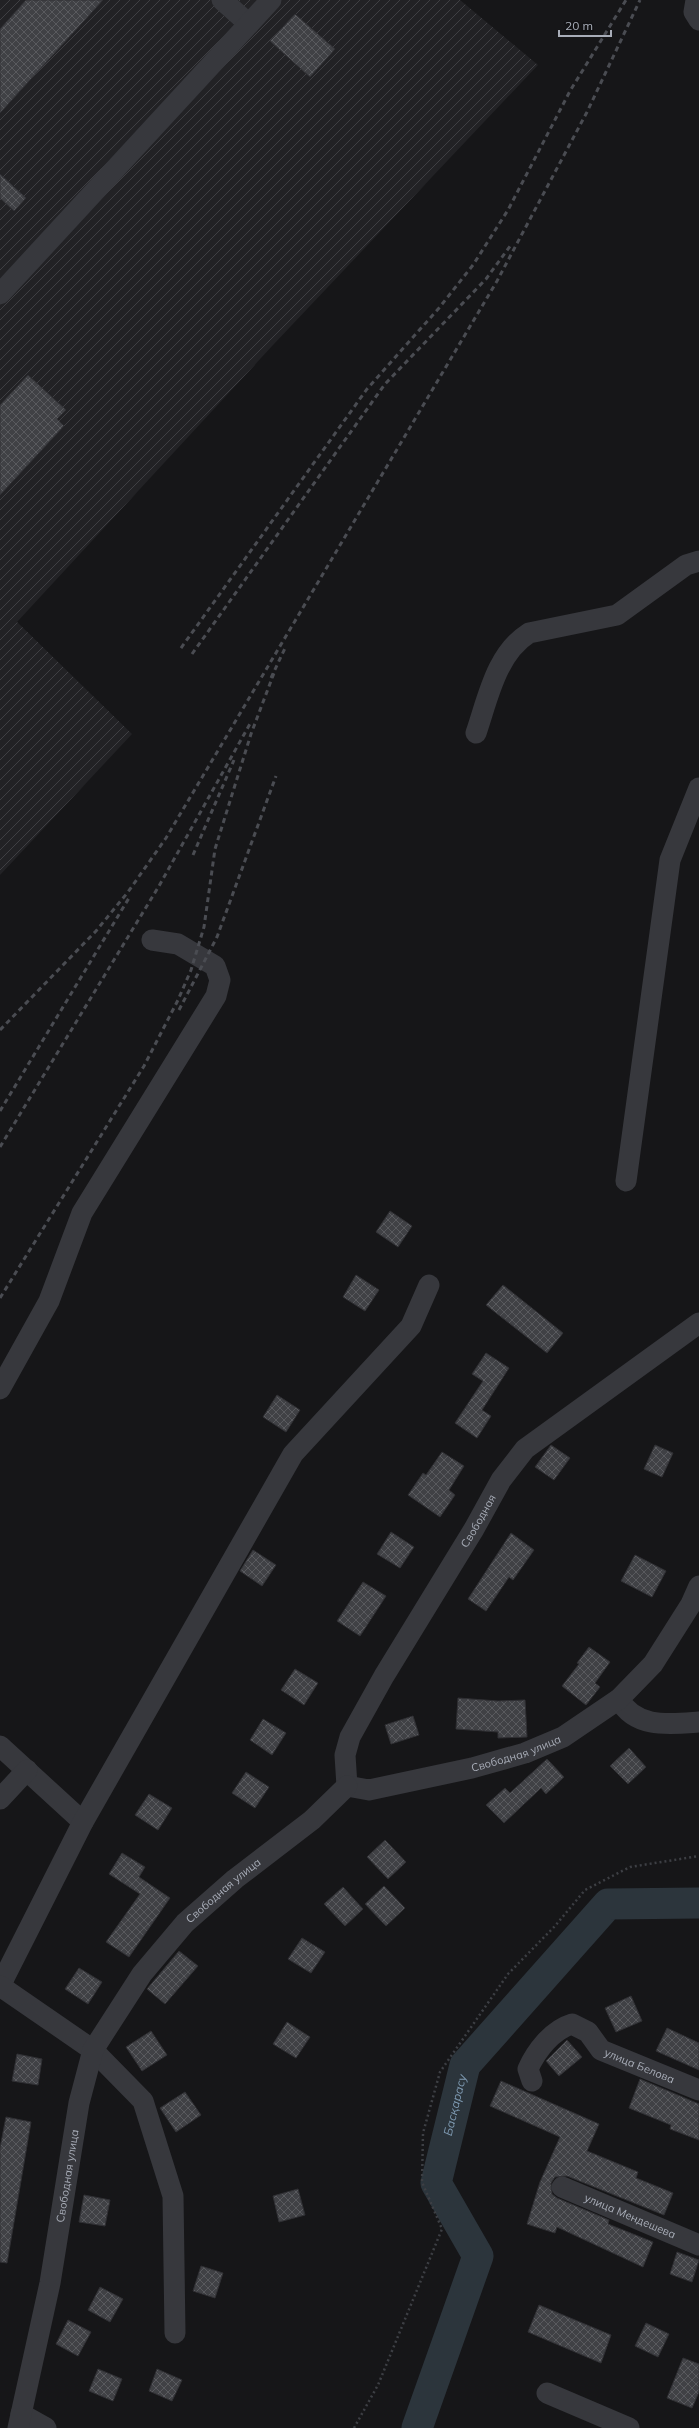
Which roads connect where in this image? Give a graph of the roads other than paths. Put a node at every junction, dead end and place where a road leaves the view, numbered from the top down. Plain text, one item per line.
1 (222, 0) edge
2 (271, 0) edge
3 (696, 0) edge
4 (699, 20) edge
5 (249, 24) junction
6 (0, 294) edge
7 (699, 561) edge
8 (476, 733) dead end
9 (699, 788) edge
10 (152, 940) dead end
11 (626, 1181) dead end
12 (429, 1285) dead end
13 (699, 1323) edge
14 (0, 1389) edge
15 (699, 1586) edge
16 (619, 1699) junction
17 (699, 1722) edge
18 (0, 1746) edge
19 (27, 1770) junction
20 (346, 1786) junction
21 (0, 1799) edge
22 (83, 1822) junction
23 (0, 1986) edge
24 (93, 2050) junction
25 (532, 2081) dead end
26 (699, 2090) edge
27 (562, 2187) dead end
28 (699, 2245) edge
29 (175, 2333) dead end
30 (547, 2393) dead end
31 (20, 2421) edge
32 (46, 2428) edge
33 (629, 2428) edge

1 - 5 street
2 - 5 street
3 - 4 street
5 - 6 street
7 - 8 street
9 - 11 street
10 - 14 street
12 - 22 street
13 - 20 street, Свободная
15 - 16 street, Свободная улица
16 - 17 street
16 - 20 street, Свободная улица
18 - 19 street
19 - 21 street
19 - 22 street
20 - 24 street, Свободная улица
22 - 23 street
23 - 24 street
24 - 29 street
24 - 31 street, Свободная улица
25 - 26 street, улица Белова
27 - 28 street, улица Мендешева
30 - 33 street
31 - 32 street

